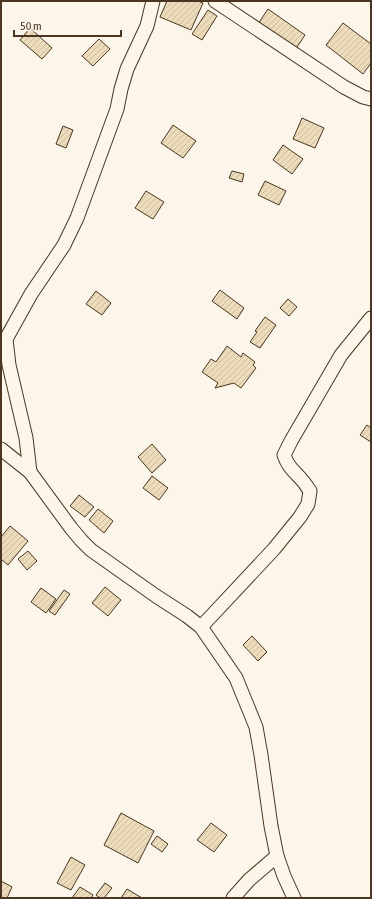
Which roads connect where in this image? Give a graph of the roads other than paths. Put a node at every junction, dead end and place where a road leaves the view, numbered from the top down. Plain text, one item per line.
1 (153, 1) edge
2 (214, 1) edge
3 (371, 99) edge
4 (371, 318) edge
5 (4, 344) edge
6 (1, 449) edge
7 (30, 472) junction
8 (201, 627) junction
9 (277, 856) junction
10 (233, 898) edge
11 (294, 898) edge

1 - 5 street
2 - 3 street
4 - 8 street
5 - 7 street
6 - 7 street
7 - 8 street
8 - 9 street
9 - 10 street
9 - 11 street

